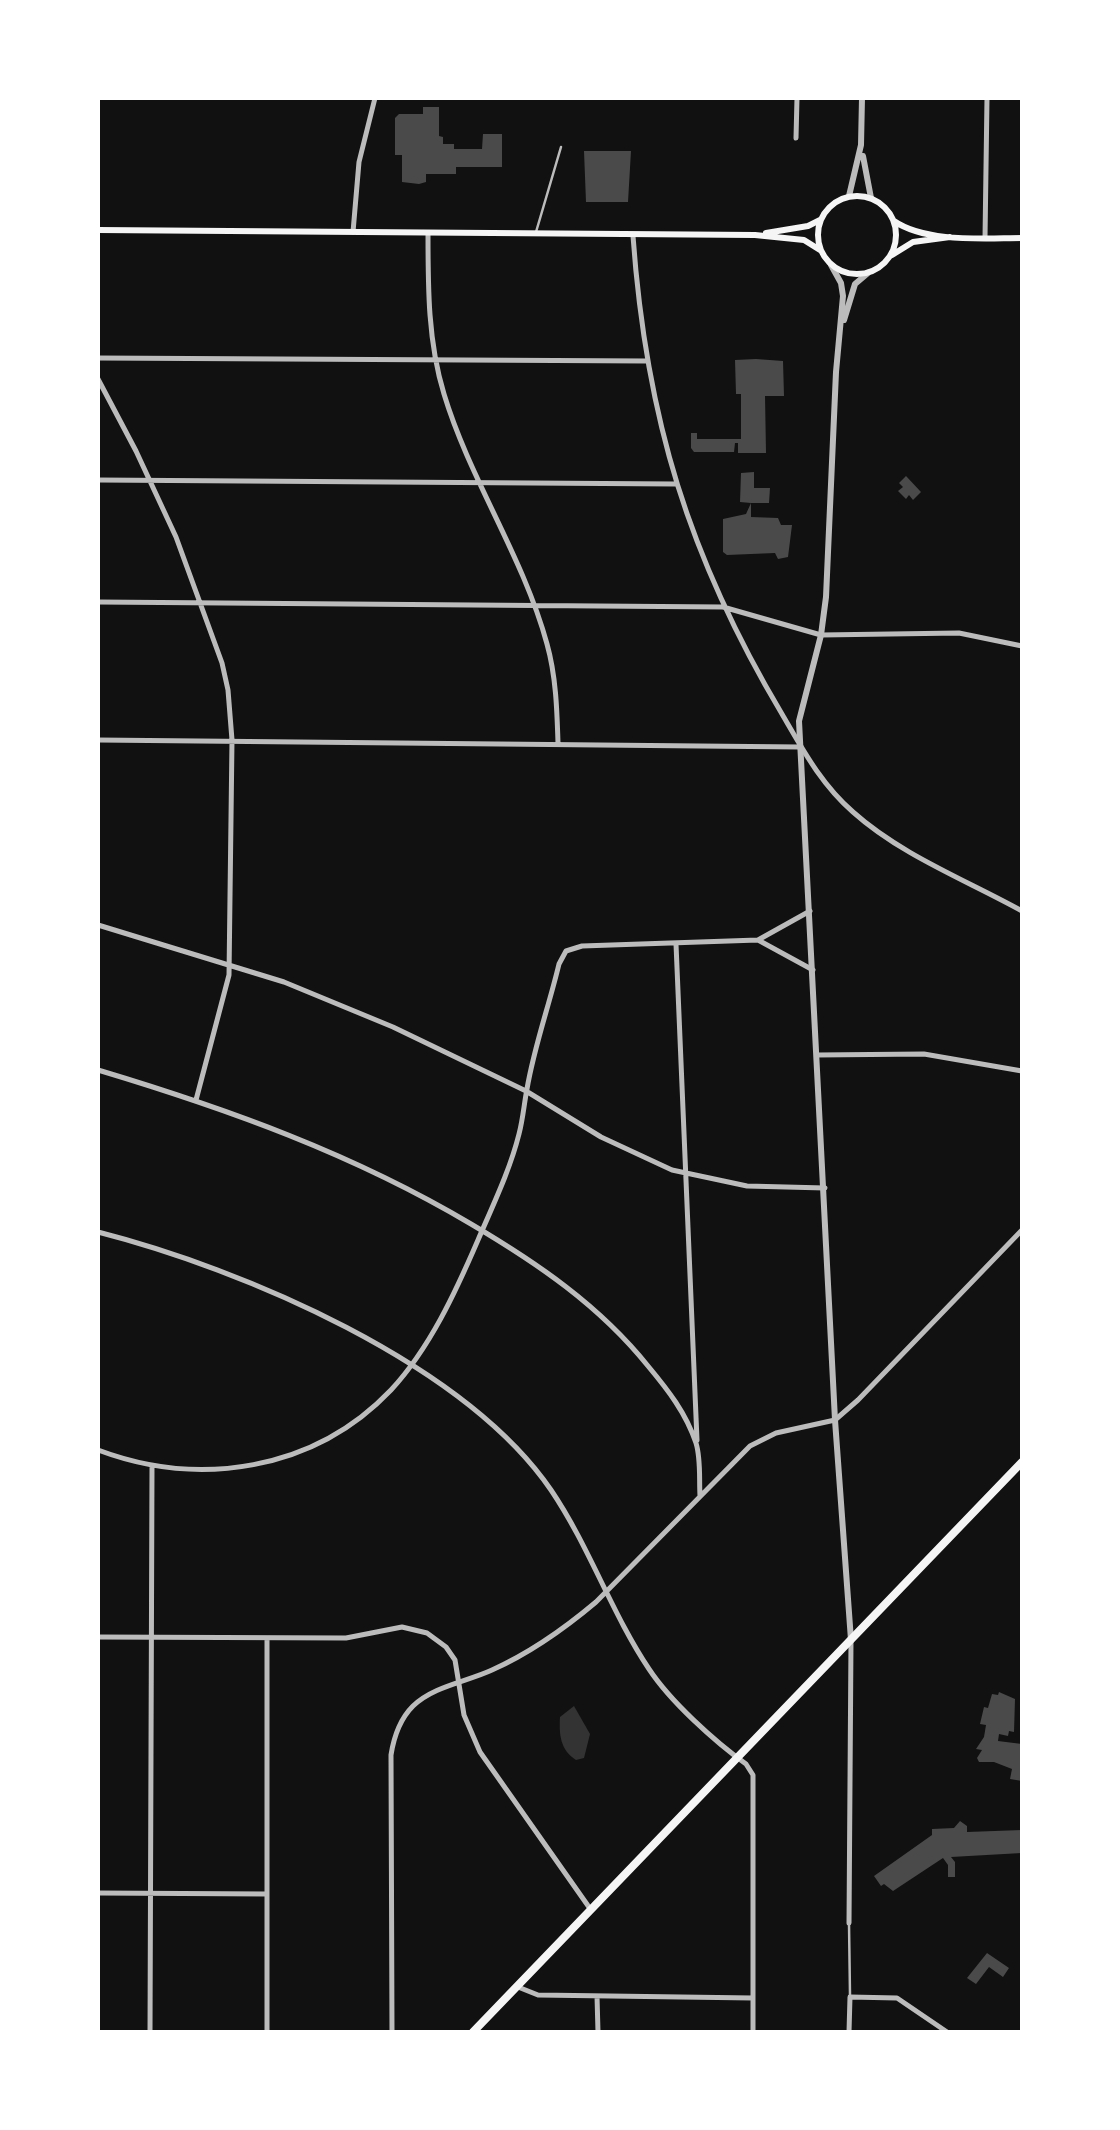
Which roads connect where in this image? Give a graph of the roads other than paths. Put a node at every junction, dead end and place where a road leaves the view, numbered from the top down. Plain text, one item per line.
1 (375, 98) edge
2 (797, 98) edge
3 (862, 98) edge
4 (987, 98) edge
5 (796, 138) dead end
6 (861, 145) junction
7 (561, 147) dead end
8 (848, 196) junction
9 (871, 198) junction
10 (820, 220) junction
11 (894, 221) junction
12 (98, 230) edge
13 (353, 232) junction
14 (428, 234) junction
15 (535, 234) junction
16 (755, 235) junction
17 (633, 236) junction
18 (950, 237) junction
19 (985, 238) junction
20 (1022, 238) edge
21 (820, 250) junction
22 (890, 256) junction
23 (831, 266) junction
24 (868, 273) junction
25 (842, 326) junction
26 (98, 358) edge
27 (435, 360) junction
28 (646, 360) junction
29 (98, 379) edge
30 (149, 479) junction
31 (98, 480) edge
32 (482, 484) junction
33 (675, 484) junction
34 (98, 602) edge
35 (200, 603) junction
36 (535, 606) junction
37 (723, 608) junction
38 (821, 634) junction
39 (1022, 646) edge
40 (98, 740) edge
41 (232, 740) junction
42 (558, 743) junction
43 (800, 747) junction
44 (1022, 910) edge
45 (810, 911) junction
46 (98, 925) edge
47 (758, 940) junction
48 (676, 944) junction
49 (228, 963) junction
50 (813, 970) junction
51 (818, 1055) junction
52 (98, 1070) edge
53 (1022, 1072) edge
54 (526, 1091) junction
55 (196, 1100) junction
56 (688, 1174) junction
57 (824, 1188) junction
58 (482, 1230) junction
59 (1022, 1230) edge
60 (98, 1232) edge
61 (410, 1365) junction
62 (835, 1420) junction
63 (698, 1448) junction
64 (98, 1450) edge
65 (1022, 1462) edge
66 (152, 1467) junction
67 (700, 1496) junction
68 (608, 1590) junction
69 (98, 1637) edge
70 (150, 1638) junction
71 (267, 1638) junction
72 (851, 1641) junction
73 (459, 1683) junction
74 (738, 1758) junction
75 (98, 1893) edge
76 (150, 1894) junction
77 (267, 1894) junction
78 (591, 1910) junction
79 (849, 1923) joint
80 (518, 1986) junction
81 (597, 1996) junction
82 (850, 1997) junction
83 (752, 1998) junction
84 (484, 2028) edge
85 (150, 2032) edge
86 (267, 2032) edge
87 (392, 2032) edge
88 (473, 2032) edge
89 (598, 2032) edge
90 (753, 2032) edge
91 (849, 2032) edge
92 (947, 2032) edge

1 - 13 street
2 - 5 street
3 - 6 street
4 - 19 street
6 - 8 street
6 - 9 street
7 - 15 lane
8 - 9 main road
8 - 10 main road
9 - 11 main road
10 - 16 main road
10 - 21 main road
11 - 18 main road
11 - 22 main road
12 - 13 main road
13 - 14 main road
14 - 15 main road
14 - 27 street
15 - 17 main road
16 - 17 main road
16 - 21 main road
17 - 28 street
18 - 19 main road
18 - 22 main road
19 - 20 main road
21 - 23 main road
22 - 24 main road
23 - 24 main road
23 - 25 street
24 - 25 street
25 - 38 street
26 - 27 street
27 - 28 street
27 - 32 street
28 - 33 street
29 - 30 street
30 - 31 street
30 - 32 street
30 - 35 street
32 - 33 street
32 - 36 street
33 - 37 street
34 - 35 street
35 - 36 street
35 - 41 street
36 - 37 street
36 - 42 street
37 - 38 street
37 - 43 street
38 - 39 street
38 - 43 street
40 - 41 street
41 - 42 street
41 - 49 street
42 - 43 street
43 - 44 street
43 - 45 street
45 - 47 street
45 - 50 street
46 - 49 street
47 - 48 street
47 - 50 street
48 - 54 street
48 - 56 street
49 - 54 street
49 - 55 street
50 - 51 street
51 - 53 street
51 - 57 street
52 - 55 street
54 - 56 street
54 - 58 street
55 - 58 street
56 - 57 street
56 - 63 street
57 - 62 street
58 - 61 street
58 - 63 street
59 - 62 street
60 - 61 street
61 - 66 street
61 - 68 street
62 - 67 street
62 - 72 street
63 - 67 street
64 - 66 street
65 - 72 main road
66 - 70 street
67 - 68 street
68 - 73 street
68 - 74 street
69 - 70 street
70 - 71 street
70 - 76 street
71 - 73 street
71 - 77 street
72 - 74 main road
72 - 79 street
73 - 78 street
73 - 87 street
74 - 78 main road
74 - 83 street
75 - 76 street
76 - 77 street
76 - 85 street
77 - 86 street
78 - 80 main road
79 - 82 lane
80 - 81 street
80 - 84 main road
81 - 83 street
81 - 89 street
82 - 91 street
82 - 92 street
83 - 90 street
84 - 88 main road

